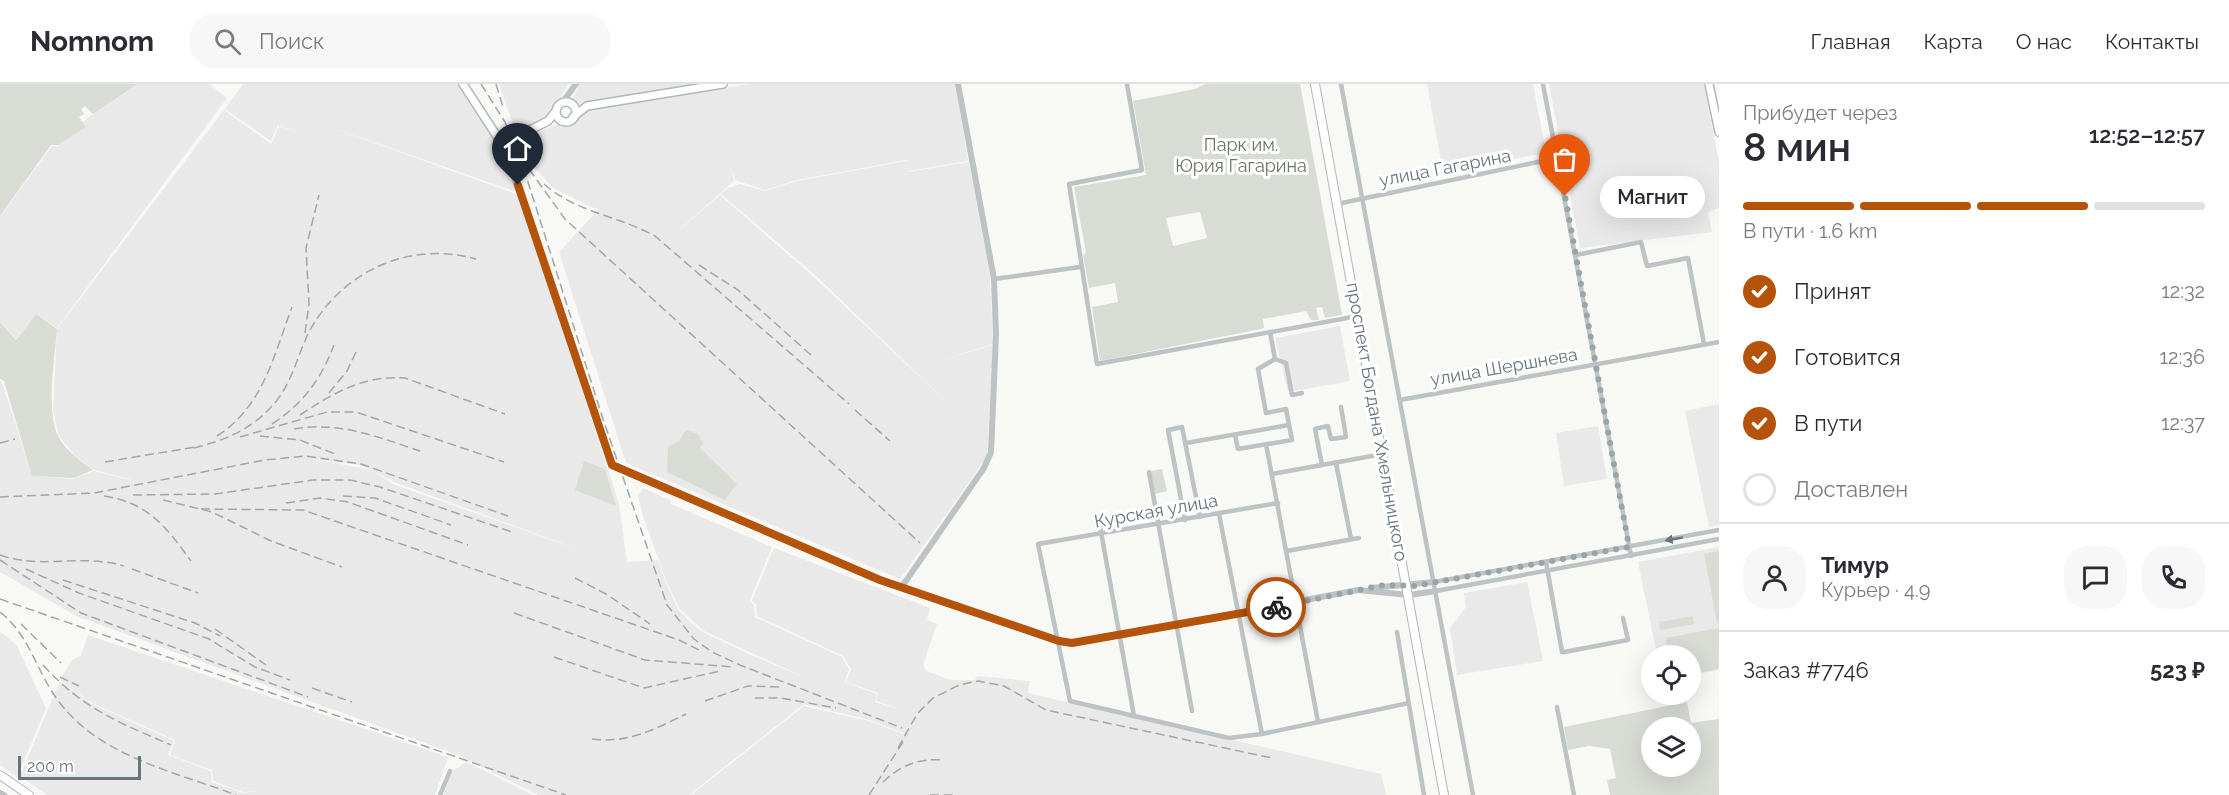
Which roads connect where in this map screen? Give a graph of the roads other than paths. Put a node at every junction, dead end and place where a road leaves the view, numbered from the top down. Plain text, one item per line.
1 (463, 84) edge
2 (576, 84) edge
3 (722, 84) edge
4 (958, 84) edge
5 (1127, 84) edge
6 (1315, 84) edge
7 (1341, 84) edge
8 (1543, 84) edge
9 (1709, 84) edge
10 (572, 92) junction
11 (562, 103) junction
12 (573, 104) junction
13 (587, 106) junction
14 (556, 111) junction
15 (573, 117) junction
16 (548, 121) junction
17 (560, 121) junction
18 (1719, 131) edge
19 (502, 144) junction
20 (1557, 158) junction
21 (1362, 198) junction
22 (1337, 204) junction
23 (1576, 255) junction
24 (1080, 267) junction
25 (994, 279) junction
26 (1358, 316) junction
27 (1270, 332) junction
28 (1719, 342) edge
29 (1704, 344) junction
30 (1275, 359) junction
31 (1595, 364) junction
32 (1302, 393) dead end
33 (1400, 400) junction
34 (1341, 407) dead end
35 (1289, 425) junction
36 (1235, 435) junction
37 (1331, 439) junction
38 (1318, 442) junction
39 (1186, 443) junction
40 (1266, 444) junction
41 (1383, 454) junction
42 (1336, 462) junction
43 (1322, 465) junction
44 (1149, 472) dead end
45 (1272, 474) junction
46 (1278, 503) junction
47 (1219, 514) junction
48 (1098, 515) dead end
49 (1200, 517) junction
50 (1185, 520) junction
51 (1158, 525) junction
52 (1719, 530) edge
53 (1102, 534) junction
54 (1359, 538) dead end
55 (1351, 539) junction
56 (1719, 539) edge
57 (1629, 547) junction
58 (1287, 551) junction
59 (1631, 556) junction
60 (1546, 562) junction
61 (1548, 571) junction
62 (1434, 582) junction
63 (1407, 584) junction
64 (901, 588) junction
65 (1358, 590) junction
66 (1436, 591) junction
67 (1409, 595) junction
68 (1297, 603) junction
69 (1238, 614) junction
70 (1623, 618) dead end
71 (1177, 624) junction
72 (1397, 632) dead end
73 (1120, 635) junction
74 (1059, 641) junction
75 (1408, 703) junction
76 (1557, 707) dead end
77 (1192, 711) dead end
78 (1134, 716) junction
79 (1318, 722) junction
80 (1262, 734) junction
81 (450, 771) dead end
82 (0, 775) edge
83 (0, 792) edge
84 (5, 795) edge
85 (29, 795) edge
86 (440, 795) edge
87 (1424, 795) edge
88 (1444, 795) edge
89 (1473, 795) edge
90 (1574, 795) edge

1 - 19 main road
2 - 10 street
3 - 13 main road
4 - 25 street
5 - 24 street
6 - 22 main road, проспект Богдана Хмельницкого
7 - 21 street
8 - 20 street
9 - 18 main road
10 - 11 street
10 - 12 street
11 - 12 main road
11 - 14 main road
12 - 13 main road
12 - 15 main road
13 - 15 main road
14 - 16 main road
14 - 17 main road
15 - 17 main road
16 - 17 main road
16 - 19 main road
19 - 64 street
20 - 21 street, улица Гагарина
20 - 23 street
21 - 22 street, улица Гагарина
21 - 33 street
22 - 26 main road, проспект Богдана Хмельницкого
23 - 29 street
23 - 31 street
24 - 25 street
24 - 27 street
25 - 64 street
26 - 27 street
26 - 41 main road, проспект Богдана Хмельницкого
27 - 30 street
28 - 29 street, улица Шершнева
29 - 31 street, улица Шершнева
30 - 32 street
30 - 35 street
31 - 33 street, улица Шершнева
31 - 57 street
33 - 62 street
34 - 37 street
35 - 36 street
35 - 40 street
36 - 39 street
36 - 40 street
37 - 38 street
37 - 38 street
38 - 43 street
39 - 49 street
39 - 50 street
40 - 45 street
41 - 42 street
41 - 63 main road, проспект Богдана Хмельницкого
42 - 43 street
42 - 55 street
43 - 45 street
44 - 51 street
45 - 46 street
46 - 47 street, Курская улица
46 - 58 street
47 - 49 street, Курская улица
47 - 69 street
48 - 53 street
49 - 50 street, Курская улица
50 - 51 street, Курская улица
51 - 53 street, Курская улица
51 - 71 street
52 -> 57 street
53 - 73 street
53 - 74 street, Курская улица
54 - 55 street
55 - 58 street
56 - 59 street
57 - 59 street
57 - 60 street
58 - 68 street
59 - 61 street
60 - 61 street
60 - 62 street
61 - 66 street
61 - 70 street
62 - 63 street
62 - 66 street
63 - 65 street
63 - 67 main road, проспект Богдана Хмельницкого
64 - 74 street
65 - 67 street
65 - 68 street
66 - 67 street
66 - 89 street
67 - 88 main road, проспект Богдана Хмельницкого
68 - 69 street
68 - 79 street
69 - 71 street
69 - 80 street
71 - 73 street
71 - 77 street
72 - 75 street
73 - 74 street
73 - 78 street
74 - 78 street
75 - 79 street
75 - 87 street
76 - 90 street
78 - 80 street
79 - 80 street
81 - 86 street
82 - 85 main road
83 - 84 street

